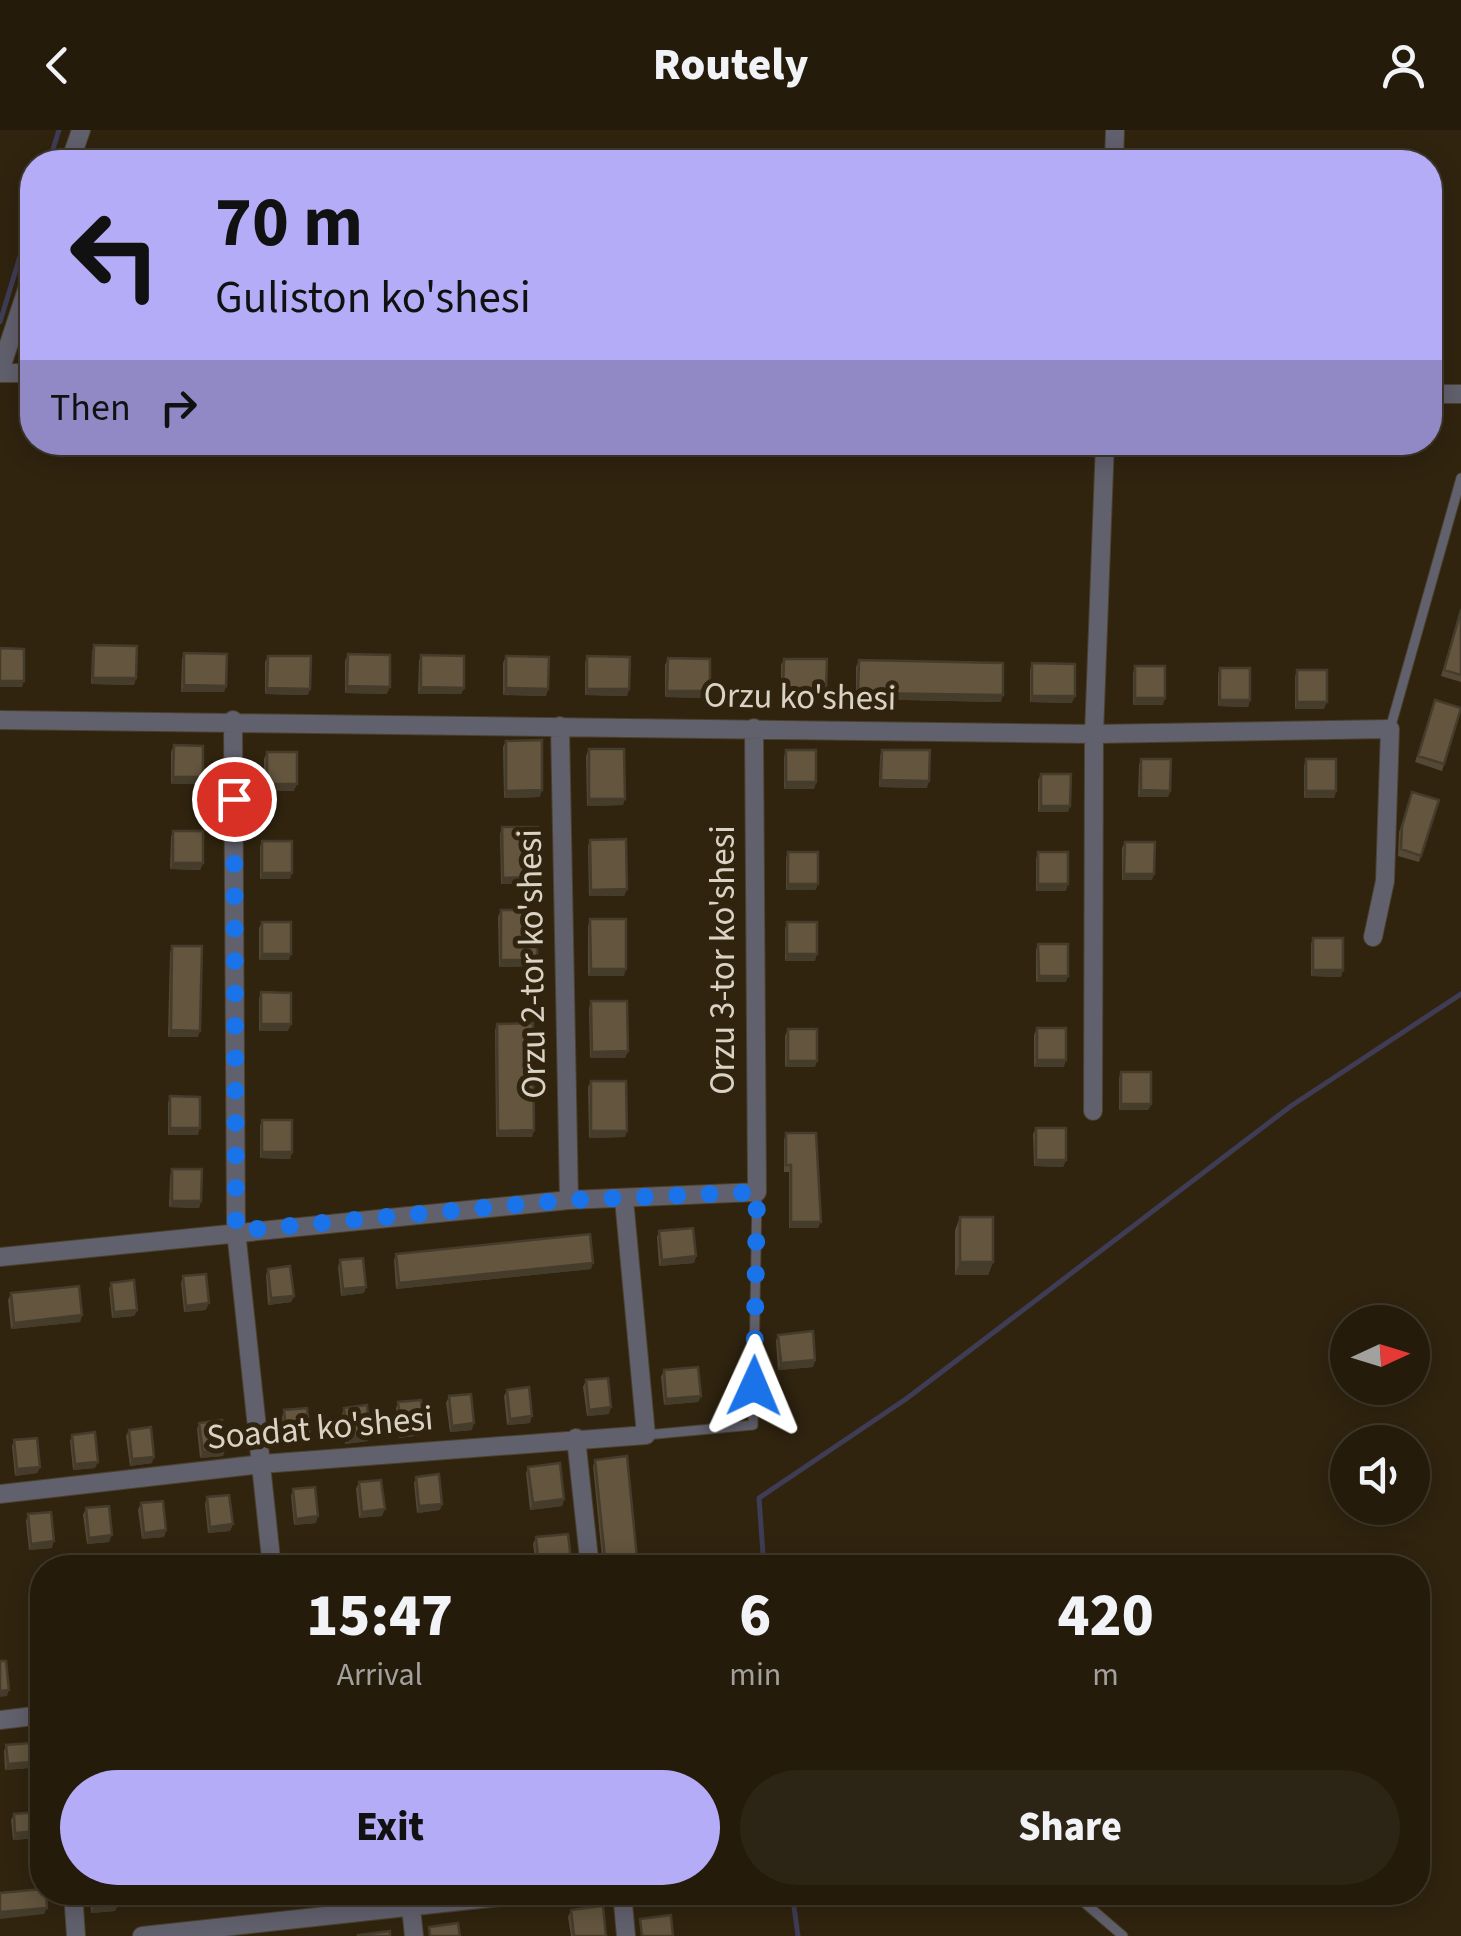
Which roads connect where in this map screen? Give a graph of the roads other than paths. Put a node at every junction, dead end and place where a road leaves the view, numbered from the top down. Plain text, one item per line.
1 (20, 311) edge
2 (0, 372) edge
3 (1105, 455) edge
4 (1461, 478) edge
5 (0, 720) edge
6 (233, 720) junction
7 (560, 726) junction
8 (754, 728) junction
9 (1390, 729) junction
10 (1094, 734) junction
11 (1373, 936) dead end
12 (1092, 1111) dead end
13 (757, 1192) junction
14 (624, 1199) junction
15 (569, 1200) junction
16 (236, 1231) junction
17 (0, 1257) edge
18 (646, 1435) junction
19 (576, 1438) junction
20 (262, 1464) junction
21 (0, 1494) edge
22 (271, 1555) edge
23 (589, 1555) edge
24 (30, 1716) edge
25 (0, 1720) edge
26 (73, 1905) edge
27 (435, 1905) edge
28 (623, 1905) edge
29 (1087, 1905) edge
30 (410, 1908) junction
31 (76, 1936) edge
32 (142, 1936) edge
33 (414, 1936) edge
34 (626, 1936) edge
35 (1123, 1936) edge

1 - 2 street
3 - 10 street
4 - 9 lane
5 - 6 street, Orzu ko'shesi
6 - 7 street, Orzu ko'shesi
6 - 16 street
7 - 8 street, Orzu ko'shesi
7 - 15 street, Orzu 2-tor ko'shesi
8 - 10 street, Orzu ko'shesi
8 - 13 street, Orzu 3-tor ko'shesi
9 - 10 street, Orzu ko'shesi
9 - 11 street
10 - 12 street
13 - 14 street
13 - 18 lane
14 - 15 street
14 - 18 street
15 - 16 street
16 - 17 street
16 - 20 street
18 - 19 street, Soadat ko'shesi
19 - 20 street, Soadat ko'shesi
19 - 23 street
20 - 21 street, Soadat ko'shesi
20 - 22 street
24 - 25 street
26 - 31 street
27 - 30 street
28 - 34 street
29 - 35 lane
30 - 32 street
30 - 33 street

